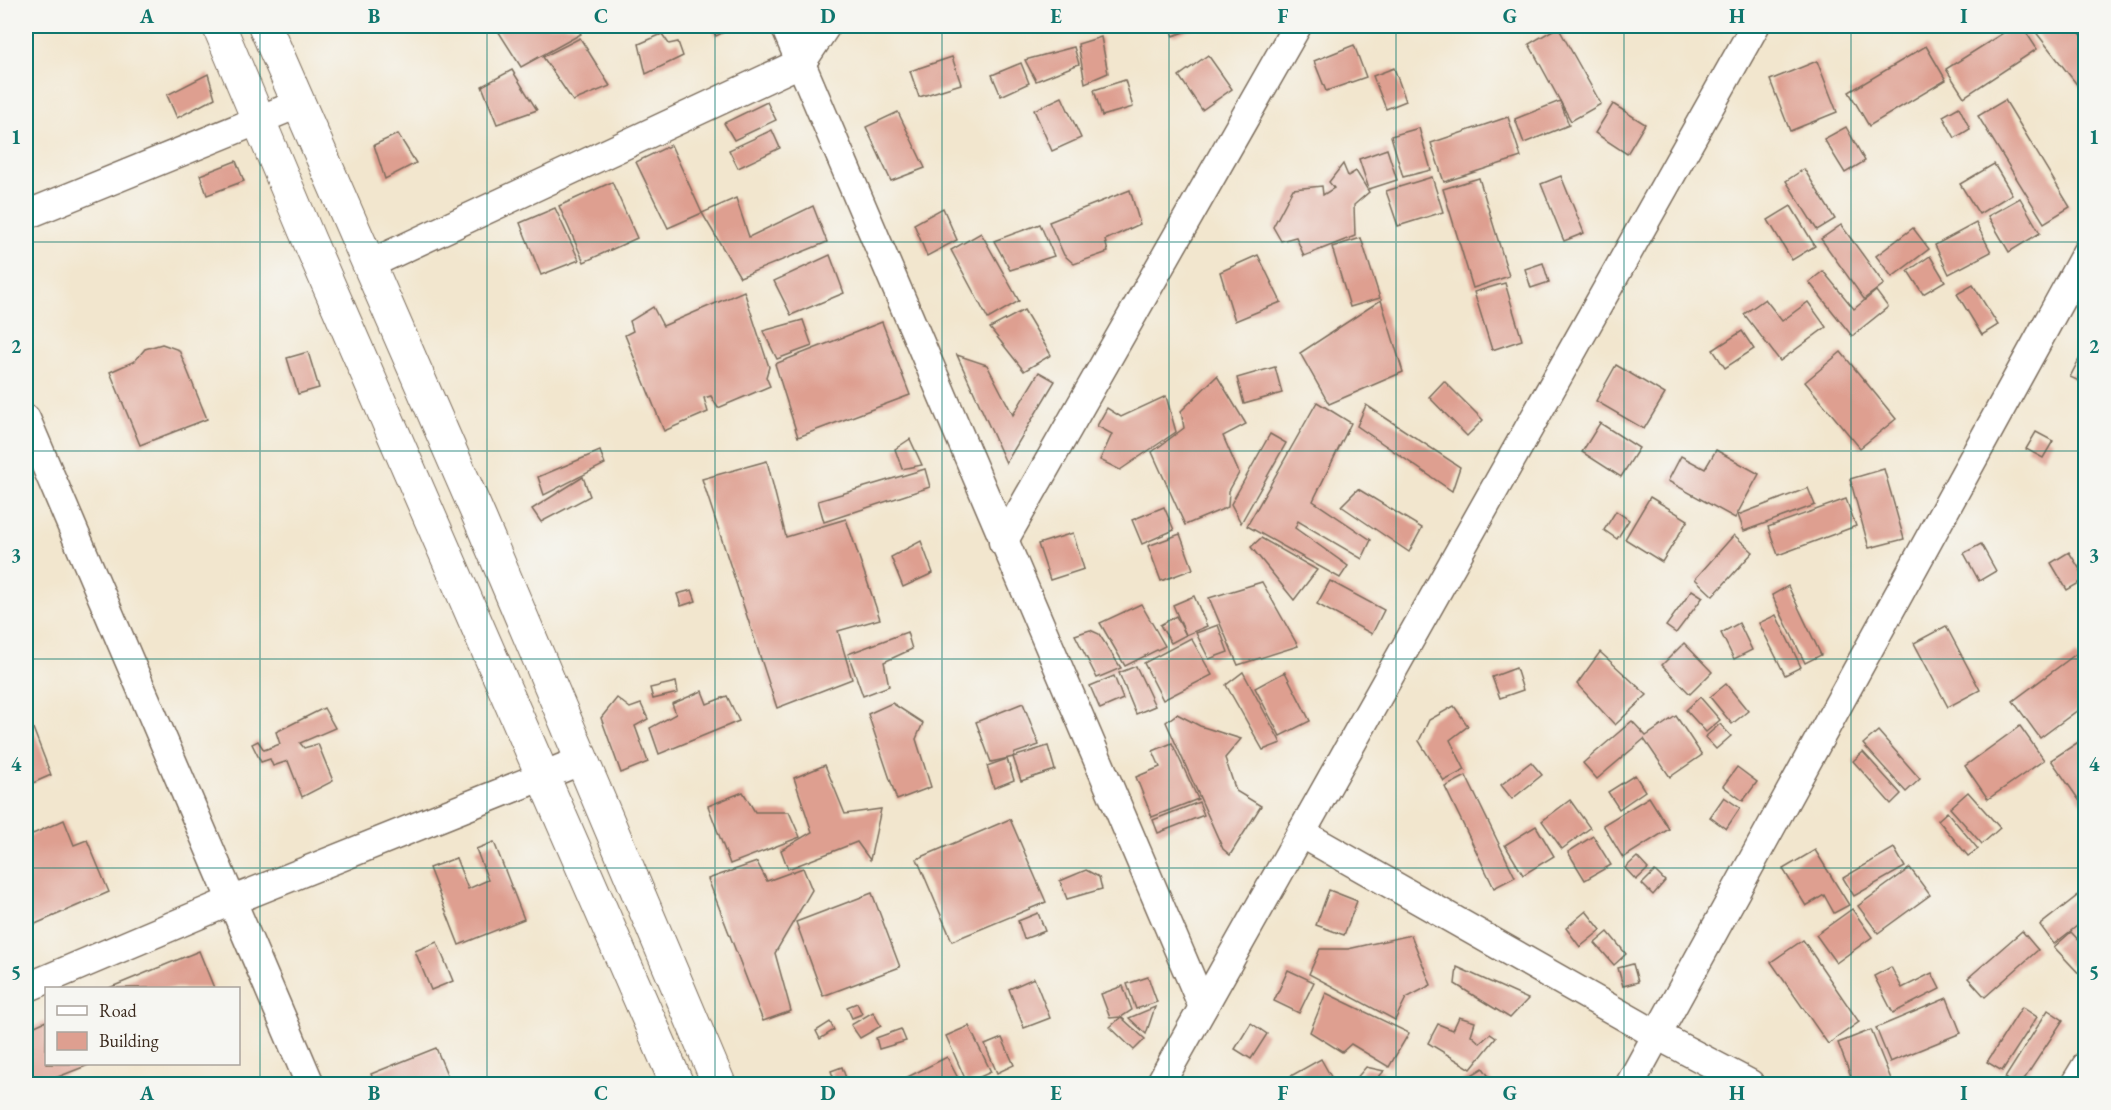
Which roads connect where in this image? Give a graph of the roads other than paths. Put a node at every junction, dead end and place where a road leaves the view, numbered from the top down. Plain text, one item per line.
1 (219, 26) edge
2 (265, 26) edge
3 (785, 26) edge
4 (826, 26) edge
5 (1297, 26) edge
6 (1755, 26) edge
7 (802, 62) junction
8 (298, 104) junction
9 (258, 121) junction
10 (26, 215) edge
11 (2085, 253) edge
12 (370, 264) junction
13 (26, 419) edge
14 (1003, 543) junction
15 (580, 761) junction
16 (541, 778) junction
17 (1300, 833) junction
18 (231, 901) junction
19 (26, 988) edge
20 (1203, 1007) junction
21 (1657, 1035) junction
22 (2085, 1066) edge
23 (310, 1084) edge
24 (677, 1084) edge
25 (719, 1084) edge
26 (1160, 1084) edge
27 (1630, 1084) edge
28 (1750, 1084) edge
29 (2075, 1084) edge

1 - 9 street
2 - 8 street
3 - 7 street
4 - 7 street
5 - 14 street
6 - 17 street
7 - 12 street
7 - 14 street
8 - 9 street
8 - 12 street
9 - 10 street
9 - 16 street
11 - 21 street
12 - 15 street
13 - 18 street
14 - 20 street
15 - 16 street
15 - 25 street
16 - 18 street
16 - 24 street
17 - 20 street
17 - 21 street
18 - 19 street
18 - 23 street
20 - 26 street
21 - 27 street
21 - 28 street
22 - 29 street

